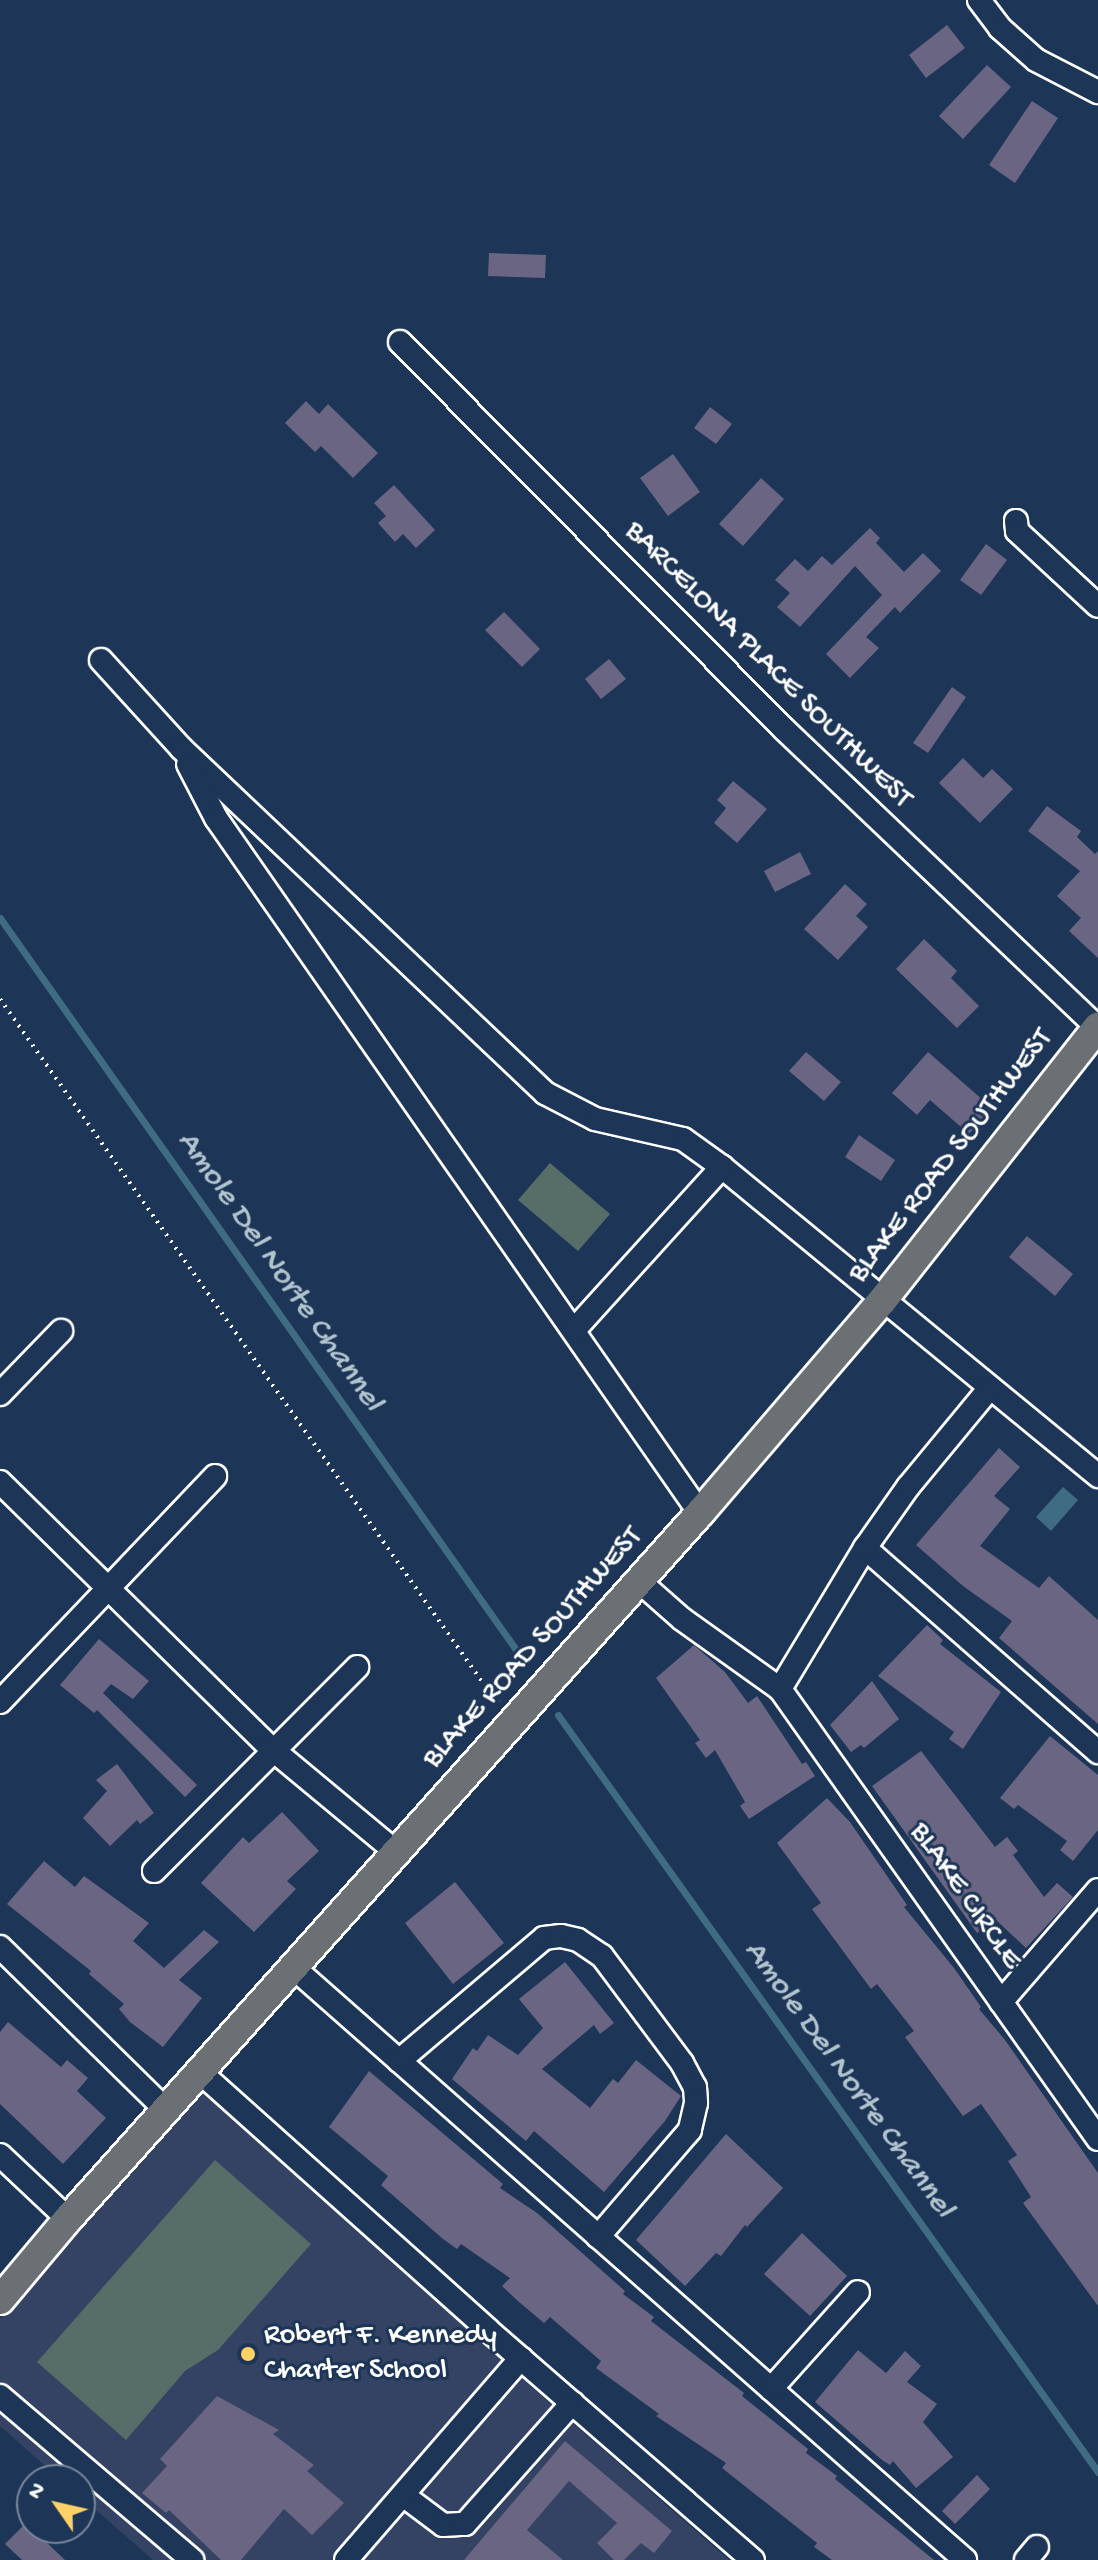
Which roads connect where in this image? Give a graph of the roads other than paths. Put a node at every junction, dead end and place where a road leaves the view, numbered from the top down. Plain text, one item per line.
1 (979, 0) edge
2 (1098, 92) edge
3 (400, 342) dead end
4 (1016, 521) dead end
5 (1098, 606) edge
6 (101, 660) dead end
7 (181, 748) junction
8 (1098, 1027) edge
9 (722, 1167) junction
10 (882, 1301) junction
11 (575, 1329) junction
12 (61, 1331) dead end
13 (990, 1388) junction
14 (0, 1394) edge
15 (215, 1476) dead end
16 (1098, 1476) edge
17 (0, 1482) edge
18 (700, 1513) junction
19 (865, 1548) junction
20 (640, 1582) junction
21 (108, 1589) junction
22 (357, 1667) dead end
23 (780, 1689) junction
24 (0, 1702) edge
25 (272, 1749) junction
26 (1098, 1752) edge
27 (396, 1852) junction
28 (154, 1871) dead end
29 (1098, 1890) edge
30 (0, 1947) edge
31 (294, 1968) junction
32 (1001, 2002) junction
33 (399, 2061) junction
34 (201, 2073) junction
35 (166, 2110) junction
36 (1098, 2139) edge
37 (0, 2155) edge
38 (68, 2219) junction
39 (598, 2237) junction
40 (858, 2292) dead end
41 (0, 2300) edge
42 (521, 2358) junction
43 (771, 2389) junction
44 (0, 2396) edge
45 (572, 2403) junction
46 (403, 2495) junction
47 (192, 2560) edge
48 (346, 2560) edge
49 (753, 2560) edge
50 (965, 2560) edge

1 - 2 street
3 - 8 street, BARCELONA PLACE SOUTHWEST
4 - 5 street
6 - 7 street
7 - 9 street
7 - 11 street
8 - 10 main road, BLAKE ROAD SOUTHWEST
9 - 10 street
9 - 11 street
10 - 13 street
10 - 18 main road, BLAKE ROAD SOUTHWEST
11 - 18 street
12 - 14 street
13 - 16 street
13 - 19 street
15 - 21 street
17 - 21 street
18 - 20 main road, BLAKE ROAD SOUTHWEST
19 - 23 street
19 - 26 street
20 - 23 street, BLAKE CIRCLE
20 - 27 main road, BLAKE ROAD SOUTHWEST
21 - 24 street
21 - 25 street
22 - 25 street
23 - 32 street, BLAKE CIRCLE
25 - 27 street
25 - 28 street
27 - 31 main road, BLAKE ROAD SOUTHWEST
29 - 32 street
30 - 35 street
31 - 33 street
31 - 34 main road, BLAKE ROAD SOUTHWEST
32 - 36 street, BLAKE CIRCLE
33 - 39 street
33 - 39 street
34 - 35 main road, BLAKE ROAD SOUTHWEST
34 - 42 street
35 - 38 main road, BLAKE ROAD SOUTHWEST
37 - 38 street
38 - 41 main road, BLAKE ROAD SOUTHWEST
39 - 43 street
40 - 43 street
42 - 45 street
42 - 46 street
43 - 50 street
44 - 47 street
45 - 46 street
45 - 49 street
46 - 48 street

